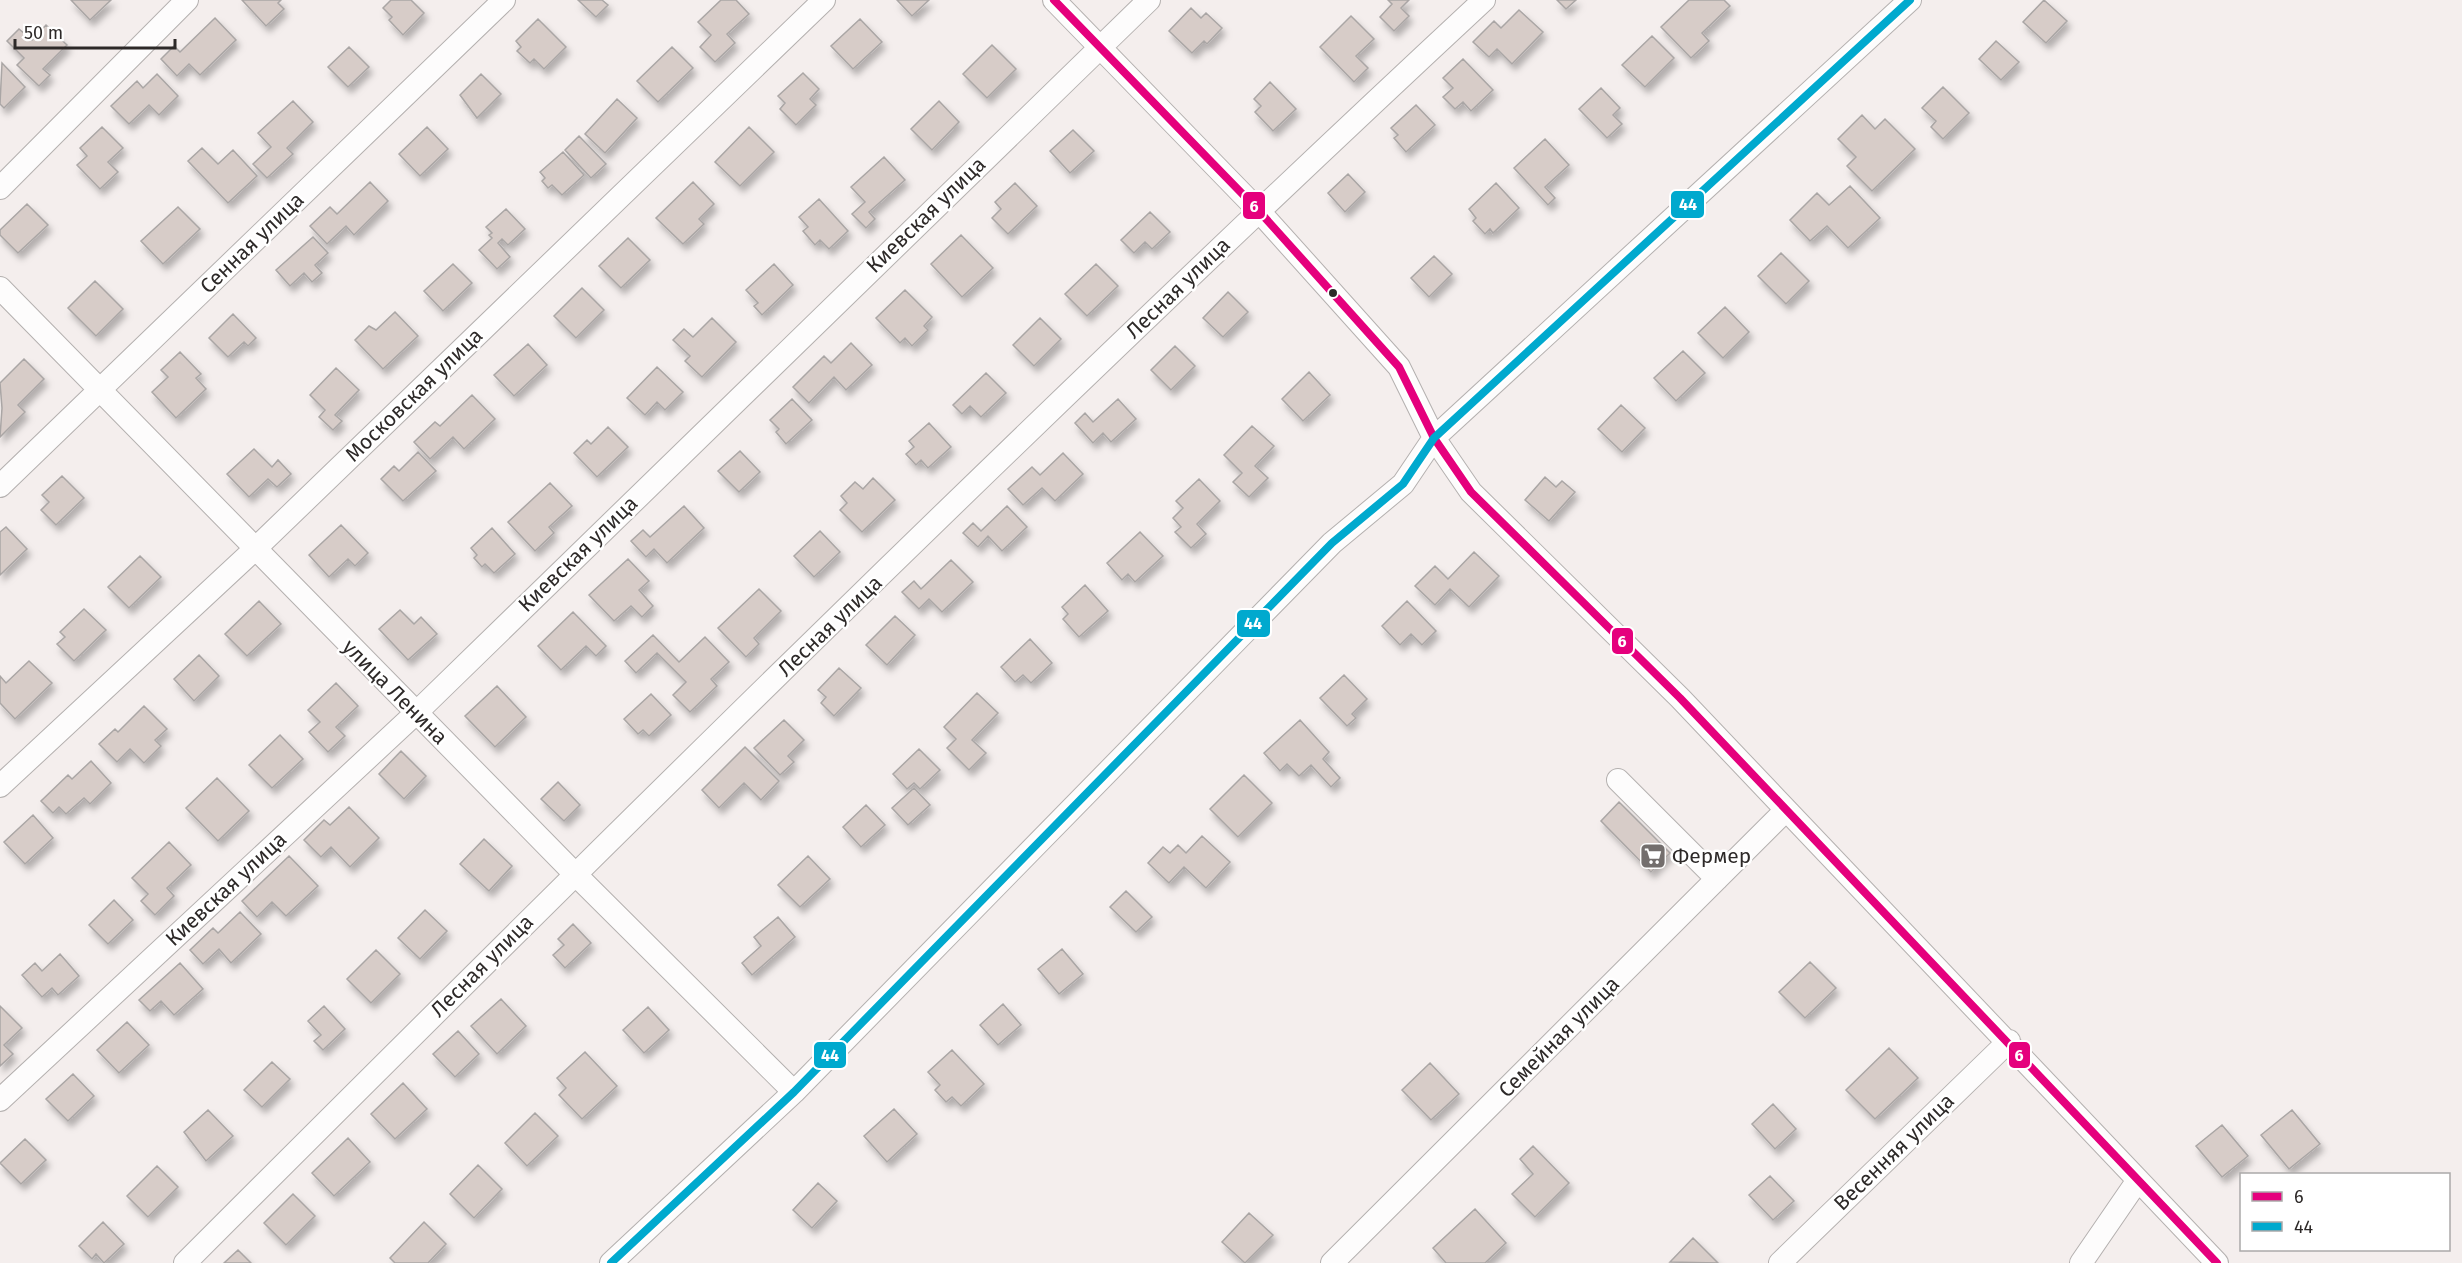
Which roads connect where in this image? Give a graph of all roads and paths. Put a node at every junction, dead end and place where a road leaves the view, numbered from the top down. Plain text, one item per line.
1 (187, 0) edge
2 (504, 0) edge
3 (824, 0) edge
4 (1054, 0) edge
5 (1149, 0) edge
6 (1484, 0) edge
7 (1910, 0) edge
8 (1098, 48) junction
9 (0, 188) edge
10 (1258, 210) junction
11 (0, 288) edge
12 (99, 390) junction
13 (1434, 438) junction
14 (0, 486) edge
15 (255, 549) junction
16 (416, 713) junction
17 (1618, 780) dead end
18 (0, 786) edge
19 (1786, 810) junction
20 (575, 874) junction
21 (1717, 879) junction
22 (2009, 1041) junction
23 (794, 1092) junction
24 (0, 1100) edge
25 (2138, 1180) junction
26 (185, 1263) edge
27 (611, 1263) edge
28 (1332, 1263) edge
29 (1780, 1263) edge
30 (2081, 1263) edge
31 (2217, 1263) edge

1 - 9 street
2 - 12 street, Сенная улица
3 - 15 street, Московская улица
4 - 8 street
5 - 8 street, Киевская улица
6 - 10 street, Лесная улица
7 - 13 street
8 - 10 street
8 - 16 street, Киевская улица
10 - 13 street
10 - 20 street, Лесная улица
11 - 12 street, улица Ленина
12 - 14 street, Сенная улица
12 - 15 street, улица Ленина
13 - 19 street
13 - 23 street
15 - 16 street, улица Ленина
15 - 18 street, Московская улица
16 - 20 street, улица Ленина
16 - 24 street, Киевская улица
17 - 21 street
19 - 21 street, Семейная улица
19 - 22 street
20 - 23 street, улица Ленина
20 - 26 street, Лесная улица
21 - 28 street, Семейная улица
22 - 25 street
22 - 29 street, Весенняя улица
23 - 27 street
25 - 30 street
25 - 31 street

